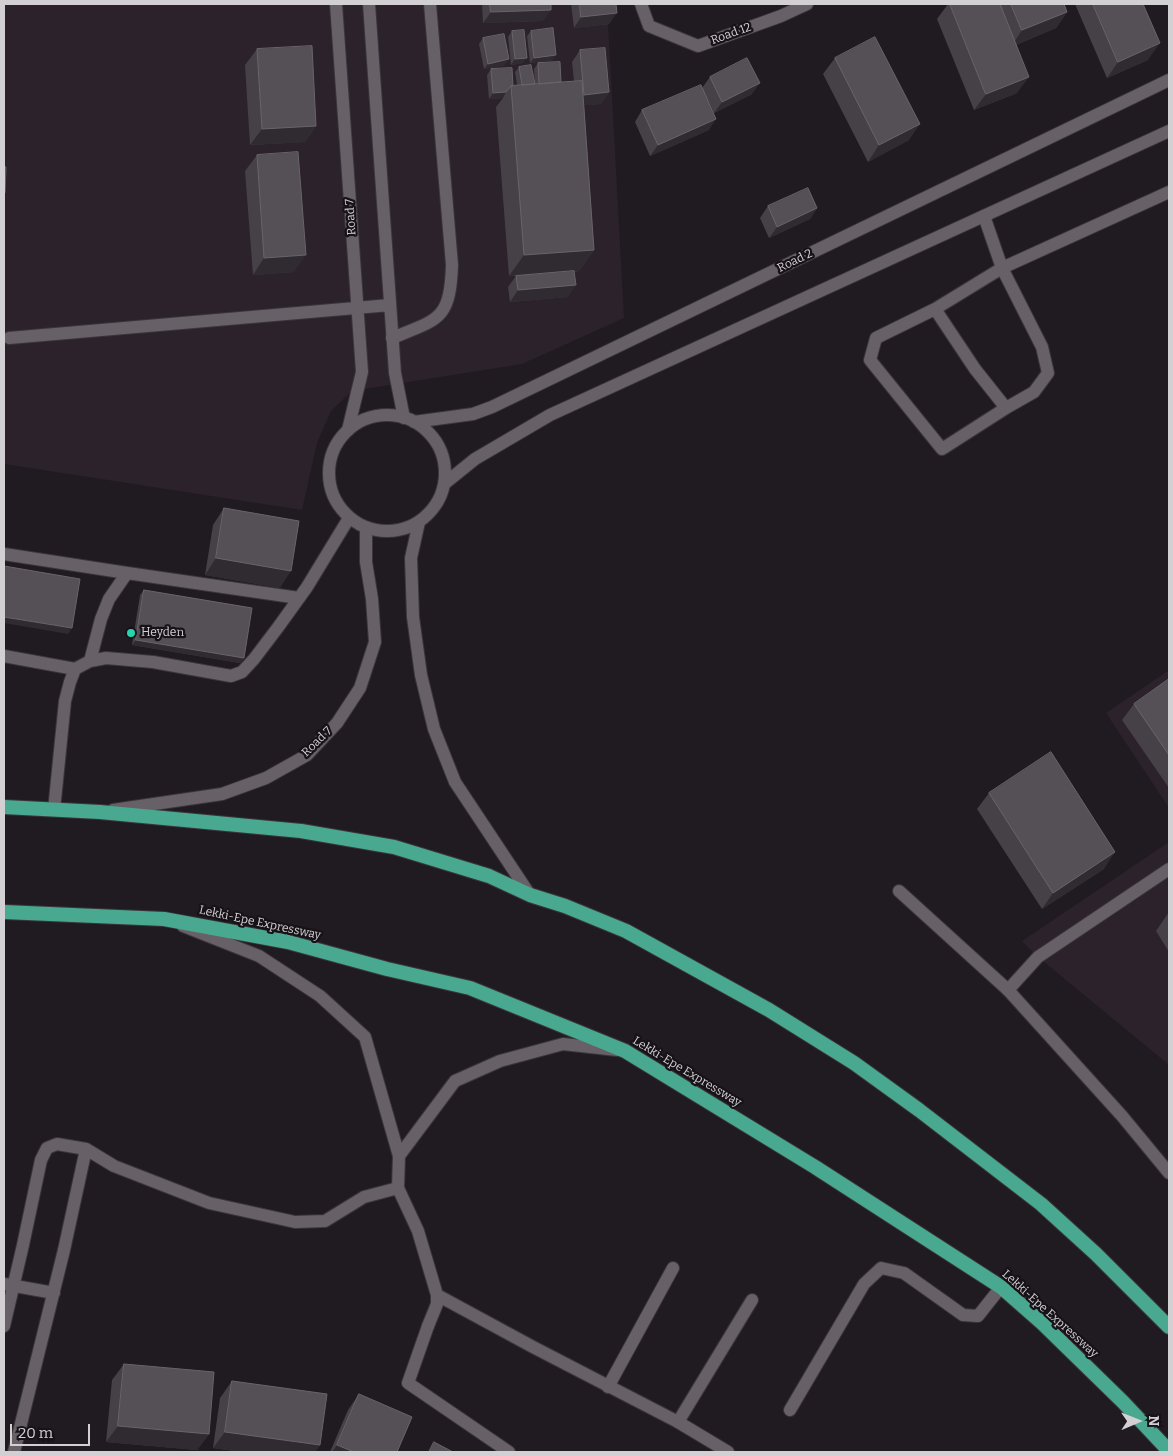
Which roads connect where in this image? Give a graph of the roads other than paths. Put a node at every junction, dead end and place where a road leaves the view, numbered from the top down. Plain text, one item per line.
1 (336, 4) edge
2 (369, 4) edge
3 (430, 4) edge
4 (641, 4) edge
5 (807, 4) edge
6 (1169, 80) edge
7 (1169, 131) edge
8 (1169, 192) edge
9 (984, 216) junction
10 (1002, 268) junction
11 (390, 305) junction
12 (357, 307) junction
13 (935, 309) junction
14 (9, 338) dead end
15 (392, 338) junction
16 (1006, 408) junction
17 (409, 420) junction
18 (348, 430) junction
19 (444, 484) junction
20 (349, 518) junction
21 (419, 522) junction
22 (366, 528) junction
23 (4, 554) edge
24 (127, 573) junction
25 (299, 598) junction
26 (4, 656) edge
27 (90, 661) junction
28 (75, 669) junction
29 (4, 807) edge
30 (54, 810) junction
31 (100, 812) junction
32 (1169, 869) edge
33 (899, 891) dead end
34 (530, 895) junction
35 (4, 912) edge
36 (164, 919) junction
37 (1008, 990) junction
38 (625, 1051) junction
39 (86, 1149) junction
40 (399, 1156) junction
41 (1169, 1174) edge
42 (398, 1188) junction
43 (673, 1268) dead end
44 (9, 1285) edge
45 (1001, 1287) junction
46 (54, 1293) junction
47 (436, 1295) junction
48 (752, 1300) dead end
49 (4, 1326) edge
50 (1169, 1327) edge
51 (608, 1386) junction
52 (790, 1410) dead end
53 (678, 1422) junction
54 (1169, 1451) edge
55 (14, 1452) edge
56 (509, 1452) edge
57 (728, 1452) edge

1 - 12 street, Road 7
2 - 11 street
3 - 15 street
4 - 5 street, Road 12
6 - 17 street, Road 2
7 - 9 street
8 - 10 street
9 - 10 street
9 - 19 street
10 - 13 street
10 - 16 street
11 - 12 street
11 - 15 street
12 - 14 street
12 - 18 street, Road 7
13 - 16 street
13 - 16 street
15 - 17 street
17 - 18 street
17 - 19 street
18 - 20 street
19 - 21 street
20 - 22 street
20 - 25 street
21 - 22 street
21 - 34 street
22 - 31 street, Road 7
23 - 24 street
24 - 25 street
24 - 27 street
25 - 27 street
26 - 28 street
27 - 28 street
28 - 30 street
29 - 30 highway
30 - 31 highway
31 - 34 highway
32 - 37 street
33 - 37 street
34 - 50 highway
35 - 36 highway, Lekki-Epe Expressway
36 - 38 highway, Lekki-Epe Expressway
36 - 40 street
37 - 41 street
38 - 40 street
38 - 45 highway, Lekki-Epe Expressway
39 - 42 street
39 - 44 street
39 - 46 street
40 - 42 street
42 - 47 street
43 - 51 street
44 - 46 street
44 - 49 street
45 - 52 street
45 - 54 highway, Lekki-Epe Expressway
46 - 55 street
47 - 51 street
47 - 56 street
48 - 53 street
51 - 53 street
53 - 57 street

